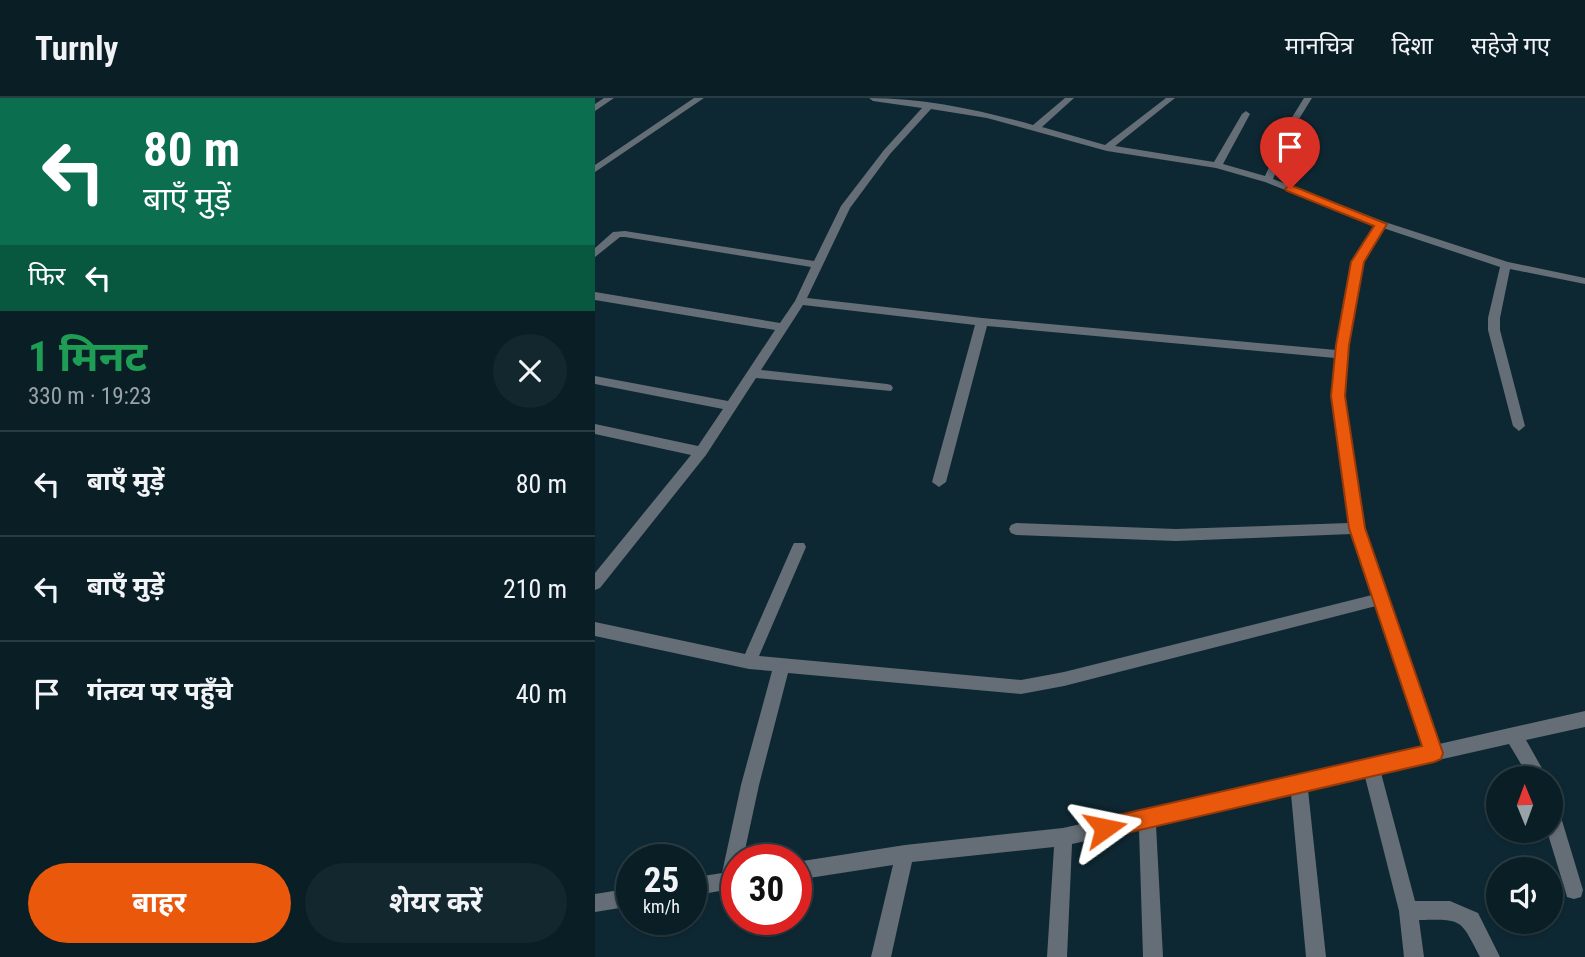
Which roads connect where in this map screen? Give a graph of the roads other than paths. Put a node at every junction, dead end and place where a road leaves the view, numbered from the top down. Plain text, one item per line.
1 (610, 98) edge
2 (700, 98) edge
3 (873, 98) edge
4 (1070, 98) edge
5 (1171, 98) edge
6 (1308, 98) edge
7 (929, 106) junction
8 (595, 108) edge
9 (1246, 114) dead end
10 (1035, 128) junction
11 (1107, 148) junction
12 (1217, 165) junction
13 (595, 169) edge
14 (1268, 180) junction
15 (1381, 224) junction
16 (595, 254) edge
17 (817, 265) junction
18 (1506, 265) junction
19 (1585, 281) edge
20 (595, 296) edge
21 (800, 301) junction
22 (982, 322) junction
23 (781, 327) junction
24 (1342, 355) junction
25 (753, 373) junction
26 (595, 380) edge
27 (887, 388) dead end
28 (731, 406) junction
29 (1519, 426) dead end
30 (595, 429) edge
31 (701, 452) junction
32 (939, 482) dead end
33 (1357, 528) junction
34 (1016, 529) dead end
35 (799, 547) dead end
36 (595, 584) edge
37 (1380, 599) junction
38 (595, 629) edge
39 (749, 662) junction
40 (782, 664) junction
41 (1585, 719) edge
42 (1513, 735) junction
43 (1434, 753) junction
44 (1532, 766) edge
45 (1371, 767) junction
46 (1299, 783) junction
47 (1147, 819) junction
48 (1063, 837) junction
49 (740, 844) edge
50 (1560, 844) edge
51 (905, 854) junction
52 (812, 869) edge
53 (1574, 890) dead end
54 (616, 900) edge
55 (595, 903) edge
56 (1408, 911) junction
57 (881, 957) edge
58 (1057, 957) edge
59 (1153, 957) edge
60 (1317, 957) edge
61 (1414, 957) edge
62 (1490, 957) edge

1 - 8 street
2 - 13 street
3 - 7 street
4 - 10 street
5 - 11 street
6 - 14 street
7 - 10 street
7 - 17 street
9 - 12 street
10 - 11 street
11 - 12 street
12 - 14 street
14 - 15 street
15 - 18 street
15 - 24 street
16 - 17 street
17 - 21 street
18 - 19 street
18 - 29 street
20 - 23 street
21 - 22 street
21 - 23 street
22 - 24 street
22 - 32 street
23 - 25 street
24 - 33 street
25 - 27 street
25 - 28 street
26 - 28 street
28 - 31 street
30 - 31 street
31 - 36 street
33 - 34 street
33 - 37 street
35 - 39 street
37 - 40 street
37 - 43 street
38 - 39 street
39 - 40 street
40 - 49 street
41 - 42 street
42 - 43 street
42 - 44 street
43 - 45 street
45 - 46 street
45 - 56 street
46 - 47 street
46 - 60 street
47 - 48 street
47 - 59 street
48 - 51 street
48 - 58 street
50 - 53 street
51 - 52 street
51 - 57 street
54 - 55 street
56 - 61 street
56 - 62 street

